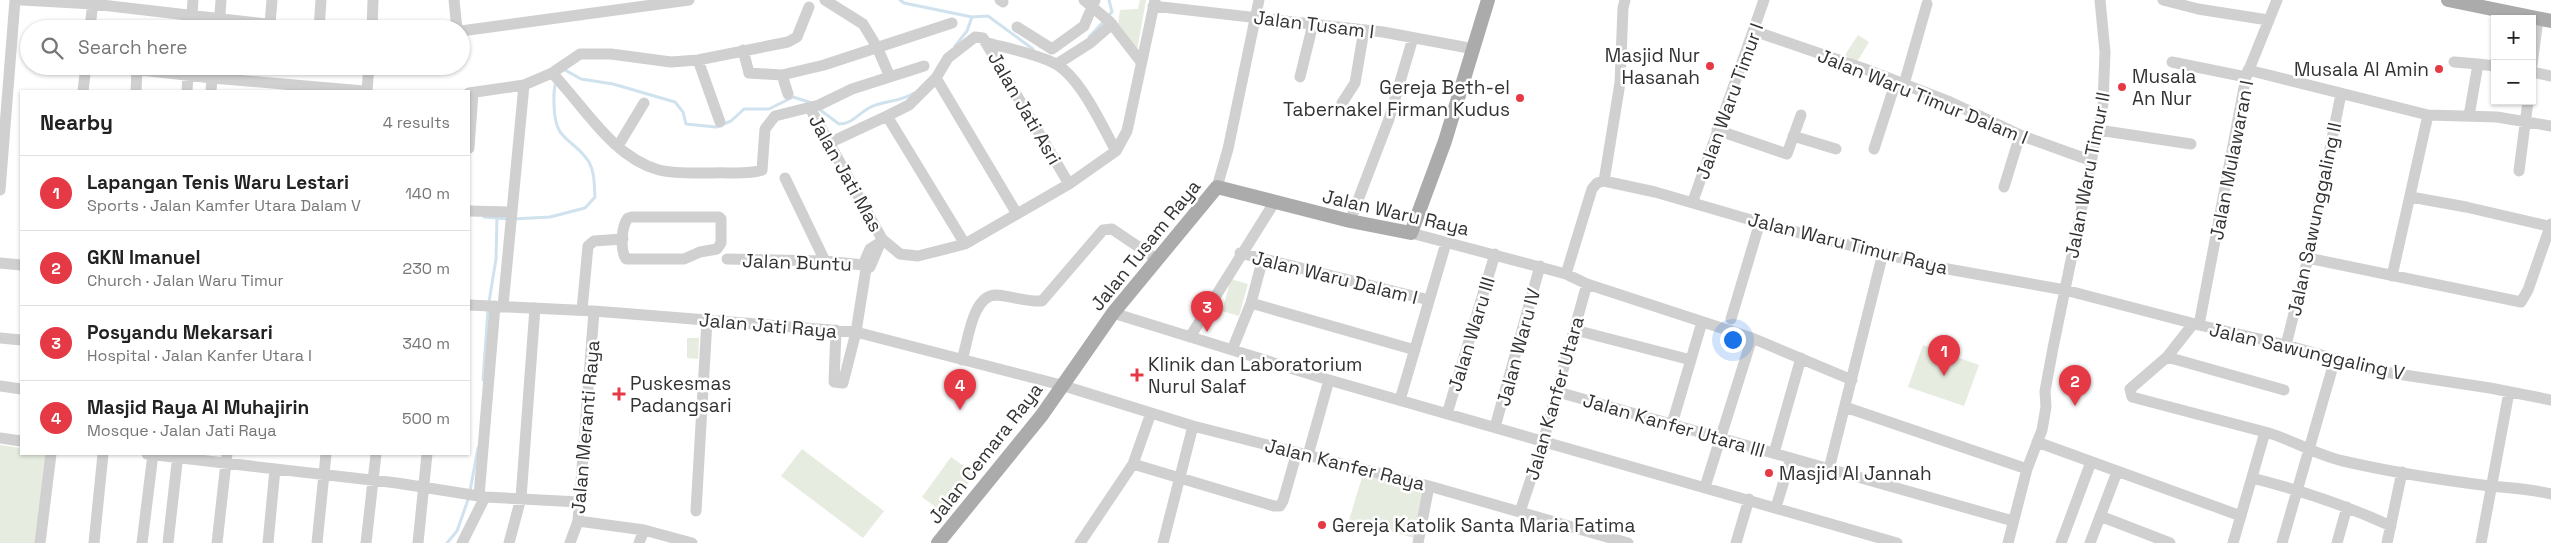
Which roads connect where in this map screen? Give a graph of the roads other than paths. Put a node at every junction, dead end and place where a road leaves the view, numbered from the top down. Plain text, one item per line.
1 (15, 0) edge
2 (22, 0) edge
3 (193, 0) edge
4 (221, 0) edge
5 (272, 0) edge
6 (321, 0) edge
7 (373, 0) edge
8 (454, 0) edge
9 (604, 0) edge
10 (689, 0) edge
11 (1259, 0) edge
12 (1488, 0) edge
13 (1625, 0) edge
14 (1764, 0) edge
15 (2100, 0) edge
16 (2162, 0) edge
17 (2277, 0) edge
18 (2448, 0) edge
19 (824, 1) edge
20 (93, 2) edge
21 (1154, 3) edge
22 (806, 4) edge
23 (1093, 4) edge
24 (1927, 4) dead end
25 (144, 5) edge
26 (606, 12) junction
27 (192, 15) junction
28 (1256, 17) junction
29 (91, 20) edge
30 (210, 20) edge
31 (220, 20) edge
32 (270, 20) edge
33 (320, 20) edge
34 (372, 20) edge
35 (457, 20) edge
36 (2268, 20) junction
37 (2545, 20) edge
38 (952, 23) dead end
39 (1111, 23) junction
40 (1313, 24) junction
41 (1017, 26) dead end
42 (470, 30) edge
43 (1364, 30) junction
44 (1754, 31) junction
45 (1413, 38) junction
46 (988, 43) junction
47 (877, 47) junction
48 (1474, 49) junction
49 (743, 50) junction
50 (698, 60) junction
51 (2533, 60) edge
52 (1140, 62) junction
53 (2172, 62) dead end
54 (2454, 62) dead end
55 (1057, 64) junction
56 (2478, 64) junction
57 (924, 66) dead end
58 (2491, 66) edge
59 (2536, 73) edge
60 (2247, 74) junction
61 (85, 75) edge
62 (137, 75) edge
63 (188, 75) joint
64 (212, 75) edge
65 (368, 75) edge
66 (782, 75) junction
67 (555, 76) junction
68 (2551, 76) edge
69 (890, 77) junction
70 (1300, 77) dead end
71 (212, 78) junction
72 (936, 78) junction
73 (1900, 83) junction
74 (524, 85) junction
75 (4, 87) edge
76 (83, 90) edge
77 (136, 90) edge
78 (187, 90) edge
79 (211, 90) edge
80 (354, 90) edge
81 (366, 90) edge
82 (471, 93) edge
83 (788, 94) dead end
84 (2341, 94) junction
85 (644, 103) dead end
86 (1342, 103) dead end
87 (2527, 105) edge
88 (813, 107) junction
89 (1800, 115) dead end
90 (2428, 115) junction
91 (887, 116) junction
92 (2469, 116) junction
93 (470, 120) edge
94 (2525, 121) junction
95 (720, 122) dead end
96 (2551, 126) edge
97 (1717, 130) junction
98 (2098, 130) junction
99 (2020, 135) junction
100 (1793, 136) junction
101 (828, 144) junction
102 (2191, 144) dead end
103 (618, 146) junction
104 (1836, 149) dead end
105 (1874, 149) dead end
106 (1116, 151) junction
107 (2092, 161) junction
108 (2519, 172) dead end
109 (785, 178) dead end
110 (1604, 180) junction
111 (1068, 184) junction
112 (1217, 187) junction
113 (2004, 187) dead end
114 (0, 190) edge
115 (2411, 197) junction
116 (1693, 201) junction
117 (1274, 203) junction
118 (470, 211) edge
119 (1017, 214) junction
120 (511, 216) junction
121 (1350, 221) junction
122 (1760, 222) junction
123 (2550, 225) edge
124 (1411, 233) junction
125 (623, 239) junction
126 (880, 242) junction
127 (1446, 242) junction
128 (2547, 243) edge
129 (965, 244) junction
130 (1883, 253) junction
131 (1240, 254) junction
132 (1495, 254) junction
133 (1263, 258) junction
134 (2308, 258) junction
135 (727, 259) dead end
136 (1158, 260) junction
137 (825, 261) junction
138 (0, 263) edge
139 (20, 265) edge
140 (1540, 266) junction
141 (864, 267) junction
142 (1566, 274) junction
143 (2392, 276) junction
144 (1587, 284) junction
145 (2065, 290) junction
146 (1429, 300) junction
147 (1251, 303) junction
148 (470, 305) edge
149 (494, 306) junction
150 (534, 308) junction
151 (582, 310) junction
152 (594, 311) junction
153 (1113, 313) junction
154 (1731, 319) dead end
155 (707, 320) junction
156 (1702, 322) junction
157 (2196, 324) junction
158 (836, 330) junction
159 (1574, 330) junction
160 (856, 332) junction
161 (1190, 337) junction
162 (0, 338) edge
163 (1752, 338) junction
164 (20, 340) edge
165 (2286, 345) junction
166 (1232, 350) junction
167 (1415, 350) junction
168 (2166, 356) junction
169 (1801, 358) junction
170 (2335, 359) junction
171 (962, 360) junction
172 (1691, 360) junction
173 (1329, 380) junction
174 (1852, 380) junction
175 (1061, 385) junction
176 (0, 386) edge
177 (20, 388) edge
178 (2284, 390) dead end
179 (1558, 392) junction
180 (2509, 392) junction
181 (1400, 400) junction
182 (2551, 400) edge
183 (1845, 407) junction
184 (1151, 413) junction
185 (1447, 414) junction
186 (1672, 424) junction
187 (1193, 426) junction
188 (1495, 427) junction
189 (2265, 432) junction
190 (0, 438) edge
191 (1721, 438) junction
192 (20, 441) edge
193 (1543, 442) junction
194 (2037, 442) junction
195 (2310, 449) junction
196 (1774, 453) junction
197 (1303, 454) junction
198 (51, 455) edge
199 (103, 455) edge
200 (152, 455) edge
201 (165, 455) edge
202 (326, 455) edge
203 (376, 455) edge
204 (427, 455) edge
205 (178, 456) edge
206 (227, 458) edge
207 (1791, 458) junction
208 (2091, 462) junction
209 (1133, 464) junction
210 (275, 469) junction
211 (1829, 469) junction
212 (2026, 469) junction
213 (2117, 472) junction
214 (2402, 472) junction
215 (324, 474) junction
216 (2252, 478) junction
217 (1180, 479) junction
218 (373, 480) junction
219 (1429, 486) junction
220 (2491, 486) junction
221 (1705, 487) junction
222 (423, 488) junction
223 (2299, 490) junction
224 (2551, 494) edge
225 (476, 496) junction
226 (521, 498) junction
227 (1749, 499) junction
228 (579, 502) junction
229 (1776, 507) junction
230 (2348, 507) junction
231 (696, 511) dead end
232 (1520, 512) junction
233 (2100, 516) junction
234 (2241, 516) junction
235 (578, 521) junction
236 (2013, 521) junction
237 (2390, 526) junction
238 (644, 530) junction
239 (40, 543) edge
240 (94, 543) edge
241 (142, 543) edge
242 (168, 543) edge
243 (217, 543) edge
244 (268, 543) edge
245 (317, 543) edge
246 (366, 543) edge
247 (418, 543) edge
248 (462, 543) edge
249 (509, 543) edge
250 (570, 543) edge
251 (639, 543) edge
252 (692, 543) edge
253 (938, 543) edge
254 (1080, 543) edge
255 (1163, 543) edge
256 (1418, 543) edge
257 (1628, 543) edge
258 (1736, 543) edge
259 (1897, 543) edge
260 (2008, 543) edge
261 (2061, 543) edge
262 (2090, 543) edge
263 (2170, 543) edge
264 (2233, 543) edge
265 (2282, 543) edge
266 (2337, 543) edge
267 (2387, 543) edge
268 (2480, 543) edge

1 - 75 street
2 - 20 street
3 - 27 street
4 - 31 street
5 - 32 street
6 - 33 street
7 - 34 street
8 - 35 street
9 - 26 street
10 - 26 street
11 - 28 street, Jalan Tusam Raya
12 - 48 main road
13 - 110 street
14 - 44 street, Jalan Waru Timur I
15 - 98 street, Jalan Waru Timur II
16 - 36 street
17 - 36 street, Jalan Mulawaran I
18 - 37 main road
19 - 22 street
19 - 47 street
20 - 25 street
20 - 29 street
21 - 28 street, Jalan Tusam I
21 - 52 street
22 - 49 street
23 - 39 street
23 - 41 street
24 - 73 street
25 - 27 street
26 - 42 street
27 - 30 street
28 - 40 street, Jalan Tusam I
28 - 112 street, Jalan Tusam Raya
36 - 60 street, Jalan Mulawaran I
37 - 51 street
38 - 47 street
39 - 52 street
39 - 55 street
40 - 43 street, Jalan Tusam I
40 - 70 street
43 - 45 street, Jalan Tusam I
43 - 86 street
44 - 73 street, Jalan Waru Timur Dalam I
44 - 97 street, Jalan Waru Timur I
45 - 48 street, Jalan Tusam I
45 - 121 street
46 - 55 street
46 - 72 street, Jalan Jati Asri
46 - 111 street, Jalan Jati Asri
47 - 66 street
47 - 69 street
48 - 124 main road
49 - 50 street
49 - 66 street
50 - 67 street
50 - 95 street
52 - 106 street
53 - 60 street
54 - 56 street
55 - 106 street
56 - 58 street
56 - 92 street
57 - 69 street
59 - 68 street
60 - 84 street
60 - 157 street, Jalan Mulawaran I
61 - 76 street
62 - 77 street
63 - 71 street
63 - 78 street
64 - 71 street
65 - 81 street
66 - 83 street
67 - 74 street
67 - 103 street
69 - 88 street
71 - 79 street
71 - 80 street
72 - 91 street
72 - 119 street
73 - 99 street, Jalan Waru Timur Dalam I
73 - 105 street
74 - 82 street
74 - 120 street
75 - 114 street
82 - 93 street
84 - 90 street
84 - 134 street, Jalan Sawunggaling II
85 - 103 street
87 - 94 street
88 - 101 street, Jalan Jati Mas
88 - 103 street
89 - 100 street
90 - 92 street
90 - 115 street
91 - 101 street
91 - 129 street
92 - 94 street
94 - 96 street
94 - 108 street
97 - 100 street
97 - 116 street, Jalan Waru Timur I
98 - 102 street
98 - 107 street, Jalan Waru Timur II
99 - 107 street, Jalan Waru Timur Dalam I
99 - 113 street
100 - 104 street
101 - 126 street, Jalan Jati Mas
106 - 111 street
107 - 145 street, Jalan Waru Timur II
109 - 137 street
110 - 116 street, Jalan Waru Timur Raya
110 - 142 street
111 - 119 street
112 - 117 main road, Jalan Waru Raya
112 - 136 main road, Jalan Tusam Raya
115 - 123 street
115 - 143 street
116 - 122 street, Jalan Waru Timur Raya
117 - 121 main road, Jalan Waru Raya
117 - 131 street
118 - 120 street
119 - 129 street
120 - 149 street
121 - 124 main road, Jalan Waru Raya
122 - 130 street, Jalan Waru Timur Raya
122 - 154 street
123 - 128 street
124 - 127 street, Jalan Waru Raya
125 - 125 street
125 - 151 street
126 - 129 street
126 - 141 street
127 - 132 street, Jalan Waru Raya
127 - 146 street
128 - 143 street
130 - 145 street, Jalan Waru Timur Raya
130 - 174 street
131 - 133 street, Jalan Waru Dalam I
131 - 161 street
132 - 140 street, Jalan Waru Raya
132 - 185 street, Jalan Waru III
133 - 146 street, Jalan Waru Dalam I
133 - 147 street
134 - 143 street
134 - 165 street, Jalan Sawunggaling II
135 - 137 street, Jalan Buntu
136 - 153 main road, Jalan Tusam Raya
136 - 171 street
137 - 141 street, Jalan Buntu
138 - 139 street
140 - 142 street, Jalan Waru Raya
140 - 188 street, Jalan Waru IV
141 - 160 street
142 - 144 street, Jalan Waru Raya
144 - 156 street, Jalan Waru Raya
144 - 159 street, Jalan Kanfer Utara
145 - 157 street, Jalan Waru Timur Raya
145 - 194 street, Jalan Waru Timur II
146 - 167 street
147 - 166 street
147 - 167 street
148 - 149 street, Jalan Jati Raya
149 - 150 street, Jalan Jati Raya
149 - 225 street
150 - 151 street, Jalan Jati Raya
150 - 226 street
151 - 152 street, Jalan Jati Raya
152 - 155 street, Jalan Jati Raya
152 - 228 street, Jalan Meranti Raya
153 - 161 street
153 - 175 main road, Jalan Tusam Raya
155 - 158 street, Jalan Jati Raya
155 - 231 street
156 - 163 street, Jalan Waru Raya
156 - 172 street
157 - 165 street, Jalan Sawunggaling V
157 - 168 street
158 - 160 street, Jalan Jati Raya
158 - 160 street
159 - 172 street
159 - 179 street, Jalan Kanfer Utara
160 - 171 street, Jalan Jati Raya
161 - 166 street
162 - 164 street
163 - 169 street, Jalan Waru Raya
163 - 191 street
165 - 170 street, Jalan Sawunggaling V
166 - 173 street
167 - 181 street
168 - 178 street
168 - 189 street
169 - 174 street, Jalan Waru Raya
169 - 196 street
170 - 180 street, Jalan Sawunggaling V
170 - 195 street
171 - 175 street, Jalan Jati Raya
172 - 186 street
173 - 181 street
173 - 197 street
174 - 183 street
175 - 184 street, Jalan Kanfer Raya
175 - 253 main road, Jalan Cemara Raya
176 - 177 street
179 - 186 street, Jalan Kanfer Utara III
179 - 193 street, Jalan Kanfer Utara
180 - 182 street, Jalan Sawunggaling V
180 - 220 street
181 - 185 street
183 - 211 street
183 - 212 street
184 - 187 street, Jalan Kanfer Raya
184 - 209 street
185 - 188 street
186 - 191 street, Jalan Kanfer Utara III
187 - 197 street, Jalan Kanfer Raya
187 - 217 street
188 - 193 street
189 - 195 street
189 - 216 street
190 - 192 street
191 - 196 street, Jalan Kanfer Utara III
191 - 221 street
193 - 221 street
193 - 232 street, Jalan Kanfer Utara
194 - 208 street
194 - 212 street, Jalan Waru Timur II
195 - 214 street
195 - 223 street
196 - 207 street, Jalan Kanfer Utara III
197 - 217 street
197 - 219 street, Jalan Kanfer Raya
198 - 239 street
199 - 240 street
200 - 241 street
201 - 205 street
202 - 215 street
203 - 218 street
204 - 222 street
205 - 206 street
205 - 242 street
206 - 210 street
206 - 243 street
207 - 211 street, Jalan Kanfer Utara III
207 - 229 street, Jalan Kanfer Utara III
208 - 213 street
208 - 261 street
209 - 217 street
209 - 254 street
210 - 215 street
210 - 244 street
211 - 236 street, Jalan Kanfer Utara III
212 - 236 street, Jalan Waru Timur II
213 - 233 street
213 - 234 street
214 - 220 street
214 - 237 street
215 - 218 street
215 - 245 street
216 - 223 street
216 - 234 street
217 - 255 street
218 - 222 street
218 - 246 street
219 - 232 street, Jalan Kanfer Raya
219 - 256 street
220 - 224 street
220 - 268 street
221 - 227 street
222 - 225 street
222 - 247 street
223 - 230 street
223 - 265 street
225 - 226 street
225 - 248 street
226 - 228 street
226 - 249 street
227 - 229 street
227 - 258 street
228 - 235 street, Jalan Meranti Raya
229 - 259 street
230 - 237 street
230 - 266 street
232 - 257 street, Jalan Kanfer Raya
233 - 262 street
233 - 263 street
234 - 264 street
235 - 238 street
235 - 250 street, Jalan Meranti Raya
236 - 260 street, Jalan Waru Timur II
237 - 267 street
238 - 251 street
238 - 252 street

